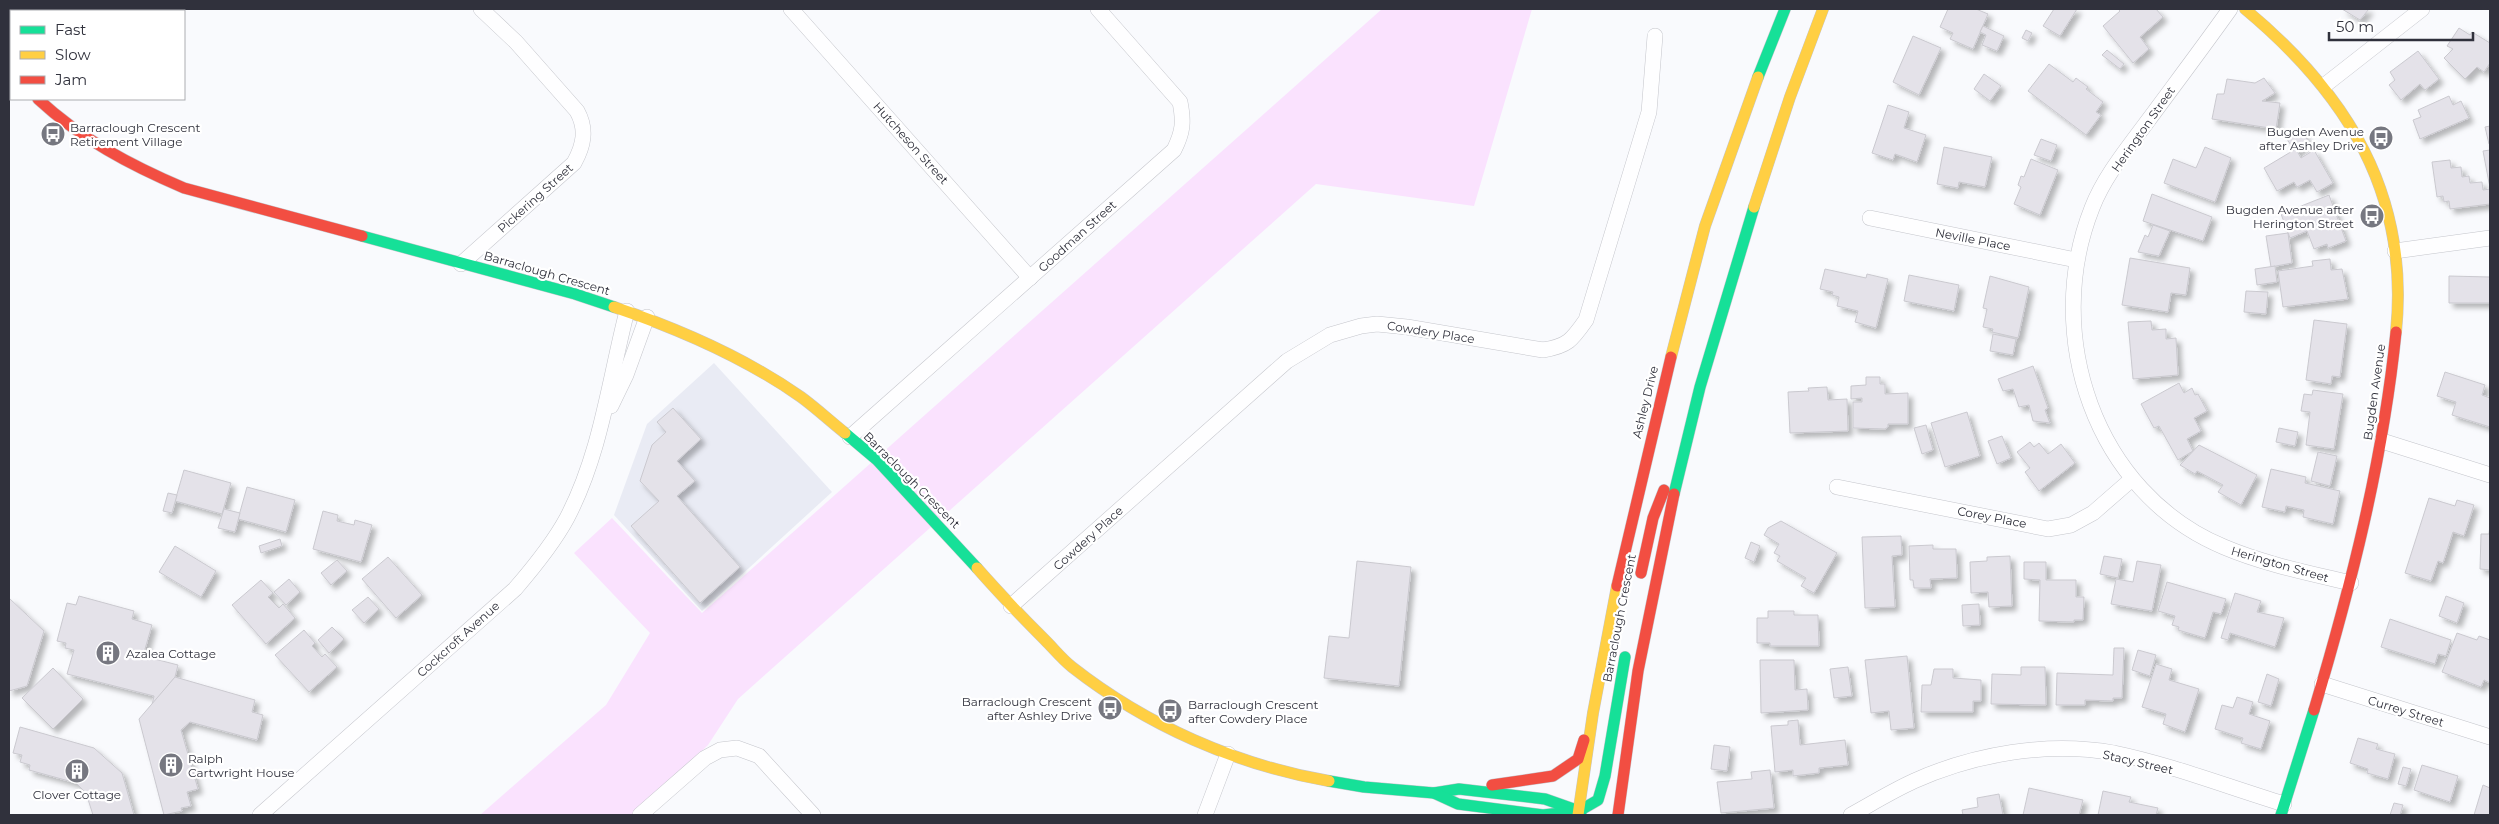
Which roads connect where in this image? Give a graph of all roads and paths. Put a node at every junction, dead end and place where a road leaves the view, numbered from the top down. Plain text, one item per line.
1 (481, 9) edge
2 (791, 9) edge
3 (1098, 9) edge
4 (1785, 9) edge
5 (1823, 9) edge
6 (2230, 9) edge
7 (2245, 9) edge
8 (2422, 9) edge
9 (1655, 36) dead end
10 (2325, 85) junction
11 (39, 100) edge
12 (1870, 218) dead end
13 (2490, 238) edge
14 (2395, 251) junction
15 (2076, 260) junction
16 (461, 264) junction
17 (1030, 278) junction
18 (628, 311) junction
19 (647, 317) junction
20 (603, 423) junction
21 (1689, 424) junction
22 (850, 437) junction
23 (2382, 441) junction
24 (2490, 476) edge
25 (2132, 479) junction
26 (1838, 487) dead end
27 (2351, 584) junction
28 (1639, 586) dead end
29 (1010, 606) junction
30 (1627, 644) dead end
31 (2322, 684) junction
32 (1594, 706) junction
33 (2490, 737) edge
34 (1228, 754) junction
35 (1460, 789) junction
36 (1434, 793) junction
37 (1488, 808) junction
38 (2283, 810) edge
39 (1579, 814) edge
40 (260, 815) edge
41 (640, 815) edge
42 (813, 815) edge
43 (1204, 815) edge
44 (1507, 815) edge
45 (1618, 815) edge
46 (1850, 815) edge

1 - 16 street, Pickering Street
2 - 17 street, Hutcheson Street
3 - 17 street, Goodman Street
4 - 32 street, Ashley Drive
5 - 21 street
6 - 15 street, Herington Street
7 - 10 street, Bugden Avenue
8 - 10 street
9 - 29 street, Cowdery Place
10 - 14 street, Bugden Avenue
11 - 16 street, Barraclough Crescent
12 - 15 street, Neville Place
13 - 14 street
14 - 23 street, Bugden Avenue
15 - 25 street, Herington Street
16 - 18 street, Barraclough Crescent
17 - 22 street, Goodman Street
18 - 19 street, Barraclough Crescent
18 - 20 street, Cockcroft Avenue
19 - 20 street, Cockcroft Avenue
19 - 22 street, Barraclough Crescent
20 - 40 street, Cockcroft Avenue
21 - 28 street, Barraclough Crescent
21 - 45 street
22 - 29 street, Barraclough Crescent
23 - 24 street
23 - 27 street, Bugden Avenue
25 - 26 street, Corey Place
25 - 27 street, Herington Street
27 - 31 street, Bugden Avenue
29 - 34 street, Barraclough Crescent
30 - 39 street, Barraclough Crescent
31 - 33 street, Currey Street
31 - 38 street, Bugden Avenue
32 - 35 street
32 - 39 street, Ashley Drive
34 - 36 street, Barraclough Crescent
34 - 43 street
35 - 36 street, Barraclough Crescent
35 - 39 street, Barraclough Crescent
36 - 37 street, Barraclough Crescent
37 - 39 street, Barraclough Crescent
37 - 44 street
38 - 46 street, Stacy Street
41 - 42 street

